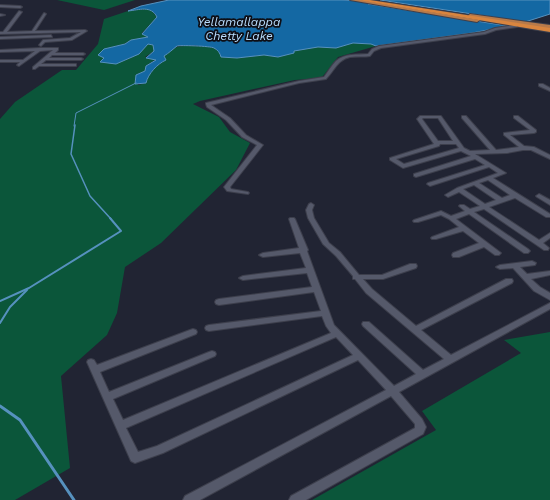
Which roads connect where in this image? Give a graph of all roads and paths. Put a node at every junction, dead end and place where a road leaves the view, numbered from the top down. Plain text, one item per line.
1 (356, 0) edge
2 (367, 0) edge
3 (375, 1) edge
4 (0, 6) edge
5 (20, 7) dead end
6 (20, 12) dead end
7 (44, 14) dead end
8 (494, 19) junction
9 (525, 25) junction
10 (516, 26) junction
11 (550, 29) edge
12 (33, 32) junction
13 (2, 33) edge
14 (58, 36) dead end
15 (0, 38) edge
16 (67, 40) junction
17 (11, 43) dead end
18 (48, 44) dead end
19 (41, 47) junction
20 (56, 49) junction
21 (15, 50) junction
22 (30, 50) junction
23 (87, 50) dead end
24 (0, 51) edge
25 (51, 54) junction
26 (83, 54) dead end
27 (45, 59) junction
28 (81, 59) dead end
29 (0, 61) edge
30 (15, 61) junction
31 (24, 61) junction
32 (11, 64) dead end
33 (19, 65) dead end
34 (39, 65) junction
35 (75, 65) dead end
36 (34, 68) dead end
37 (541, 85) dead end
38 (550, 90) edge
39 (516, 117) dead end
40 (464, 118) dead end
41 (457, 142) junction
42 (437, 143) junction
43 (523, 148) junction
44 (462, 149) junction
45 (494, 151) junction
46 (469, 153) junction
47 (475, 157) junction
48 (550, 157) edge
49 (489, 165) junction
50 (416, 175) dead end
51 (488, 178) junction
52 (474, 183) junction
53 (430, 184) dead end
54 (459, 189) junction
55 (246, 193) dead end
56 (448, 195) dead end
57 (516, 195) junction
58 (540, 196) dead end
59 (501, 200) junction
60 (550, 203) edge
61 (311, 205) dead end
62 (462, 206) dead end
63 (484, 206) junction
64 (469, 211) junction
65 (548, 216) dead end
66 (451, 218) junction
67 (292, 219) dead end
68 (416, 221) dead end
69 (464, 228) junction
70 (550, 235) edge
71 (434, 238) dead end
72 (539, 242) junction
73 (483, 243) junction
74 (546, 248) dead end
75 (304, 250) junction
76 (526, 251) dead end
77 (497, 254) dead end
78 (262, 255) dead end
79 (456, 255) dead end
80 (532, 263) dead end
81 (413, 266) dead end
82 (515, 266) junction
83 (500, 267) dead end
84 (310, 270) junction
85 (550, 272) edge
86 (356, 277) junction
87 (527, 277) junction
88 (243, 278) dead end
89 (509, 280) dead end
90 (317, 289) junction
91 (550, 297) edge
92 (218, 302) dead end
93 (550, 306) edge
94 (325, 313) junction
95 (366, 324) dead end
96 (209, 328) dead end
97 (416, 329) junction
98 (193, 332) dead end
99 (336, 334) junction
100 (212, 354) dead end
101 (358, 356) junction
102 (451, 360) junction
103 (423, 375) junction
104 (393, 391) junction
105 (107, 397) junction
106 (120, 426) junction
107 (190, 500) edge
108 (295, 500) edge

1 - 3 highway
2 - 3 highway
3 - 8 highway
3 - 9 highway
3 - 10 main road
4 - 5 street
6 - 13 street
7 - 12 street
8 - 9 highway
8 - 11 main road
9 - 11 highway
10 - 11 main road
10 - 55 street
12 - 13 street
12 - 16 street
14 - 15 street
16 - 19 street
16 - 20 street
17 - 19 street
18 - 19 street
19 - 20 street
19 - 22 street
19 - 31 street
20 - 23 street
20 - 25 street
21 - 22 street
21 - 24 street
21 - 29 street
22 - 30 street
25 - 26 street
25 - 27 street
27 - 28 street
27 - 34 street
29 - 30 street
30 - 31 street
30 - 32 street
31 - 33 street
34 - 35 street
34 - 36 street
37 - 38 street
39 - 43 street
40 - 45 street
41 - 42 street
41 - 42 street
41 - 44 street
42 - 44 street
43 - 45 street
43 - 48 street
44 - 46 street
45 - 46 street
46 - 47 street
47 - 49 street
47 - 50 street
49 - 51 street
49 - 53 street
51 - 52 street
51 - 57 street
52 - 54 street
52 - 59 street
54 - 56 street
54 - 63 street
57 - 59 street
57 - 65 street
58 - 60 street
59 - 63 street
61 - 86 street
62 - 64 street
63 - 64 street
63 - 72 street
64 - 66 street
64 - 76 street
66 - 68 street
66 - 69 street
67 - 75 street
69 - 71 street
69 - 73 street
70 - 72 street
72 - 74 street
73 - 77 street
73 - 79 street
75 - 78 street
75 - 84 street
80 - 82 street
81 - 86 street
82 - 83 street
82 - 87 street
84 - 88 street
84 - 90 street
85 - 87 street
86 - 97 street
87 - 91 street
89 - 97 street
90 - 92 street
90 - 94 street
93 - 102 street
94 - 96 street
94 - 99 street
95 - 103 street
97 - 102 street
98 - 105 street
99 - 101 street
99 - 106 street
100 - 105 street
101 - 104 street
101 - 106 street
102 - 103 street
103 - 104 street
104 - 107 street
104 - 108 street
105 - 106 street

